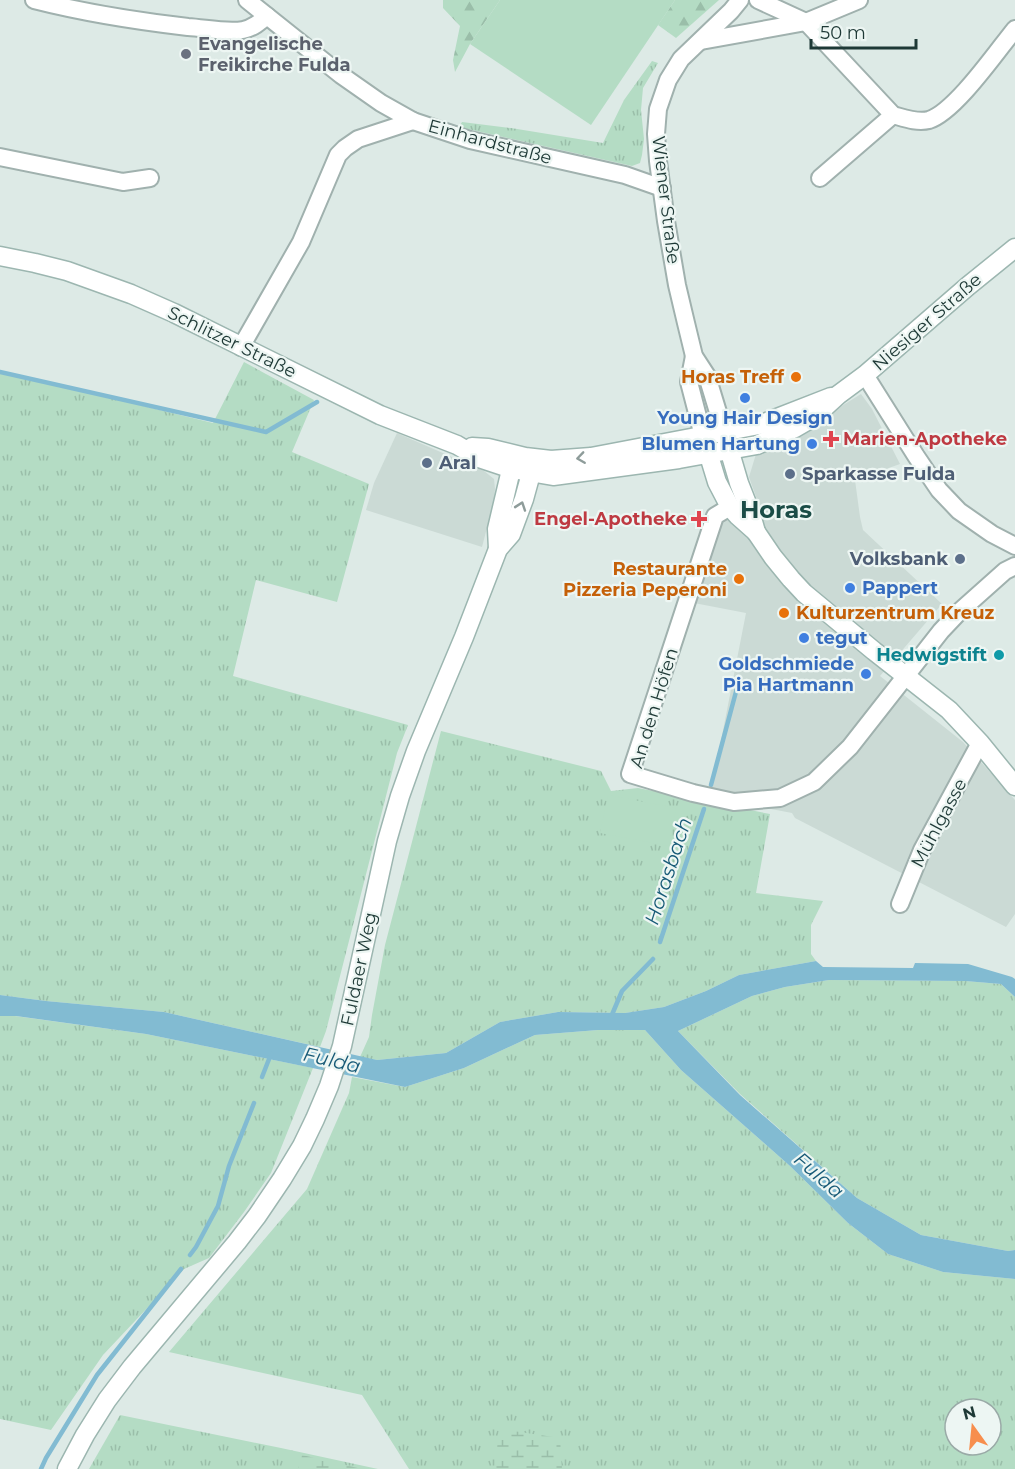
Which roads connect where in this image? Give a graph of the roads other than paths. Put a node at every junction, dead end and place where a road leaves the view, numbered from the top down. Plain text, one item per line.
1 (34, 0) edge
2 (247, 0) edge
3 (740, 0) edge
4 (758, 0) edge
5 (859, 0) edge
6 (267, 16) junction
7 (806, 22) junction
8 (1015, 28) edge
9 (698, 42) junction
10 (893, 115) junction
11 (413, 121) junction
12 (0, 157) edge
13 (150, 178) dead end
14 (820, 178) dead end
15 (662, 188) junction
16 (1015, 248) edge
17 (0, 256) edge
18 (241, 347) junction
19 (694, 356) junction
20 (865, 375) junction
21 (838, 395) junction
22 (724, 432) junction
23 (703, 436) junction
24 (730, 450) junction
25 (709, 454) junction
26 (513, 462) junction
27 (533, 466) junction
28 (730, 507) junction
29 (756, 532) junction
30 (1015, 546) edge
31 (498, 549) junction
32 (1015, 566) edge
33 (906, 675) junction
34 (980, 743) junction
35 (1015, 786) edge
36 (900, 904) dead end
37 (67, 1469) edge

1 - 6 street
2 - 6 street, Einhardstraße
3 - 9 street, Wiener Straße
4 - 7 street
5 - 7 street
6 - 11 street, Einhardstraße
7 - 9 street
7 - 10 street
8 - 10 street
9 - 15 street, Wiener Straße
10 - 14 street
11 - 15 street, Einhardstraße
11 - 18 street
12 - 13 street
15 - 19 street, Wiener Straße
16 - 20 main road, Niesiger Straße
17 - 18 main road, Schlitzer Straße
18 - 26 main road, Schlitzer Straße
19 - 22 street, Wiener Straße
19 - 23 street, Wiener Straße
20 - 21 main road, Niesiger Straße
20 - 30 street
21 - 22 main road, Niesiger Straße
21 - 24 main road, Niesiger Straße
22 - 23 main road, Niesiger Straße
22 - 24 main road
23 - 25 main road
23 -> 27 main road, Schlitzer Straße
24 - 25 main road, Schlitzer Straße
24 - 29 main road
25 - 27 main road, Schlitzer Straße
25 - 28 main road
26 - 27 main road, Schlitzer Straße
26 - 31 main road, Fuldaer Weg
31 -> 27 main road, Fuldaer Weg
28 - 29 main road
28 - 33 street, An den Höfen
29 - 33 main road
31 - 37 main road, Fuldaer Weg
32 - 33 street
33 - 34 main road
34 - 35 main road
34 - 36 street, Mühlgasse

